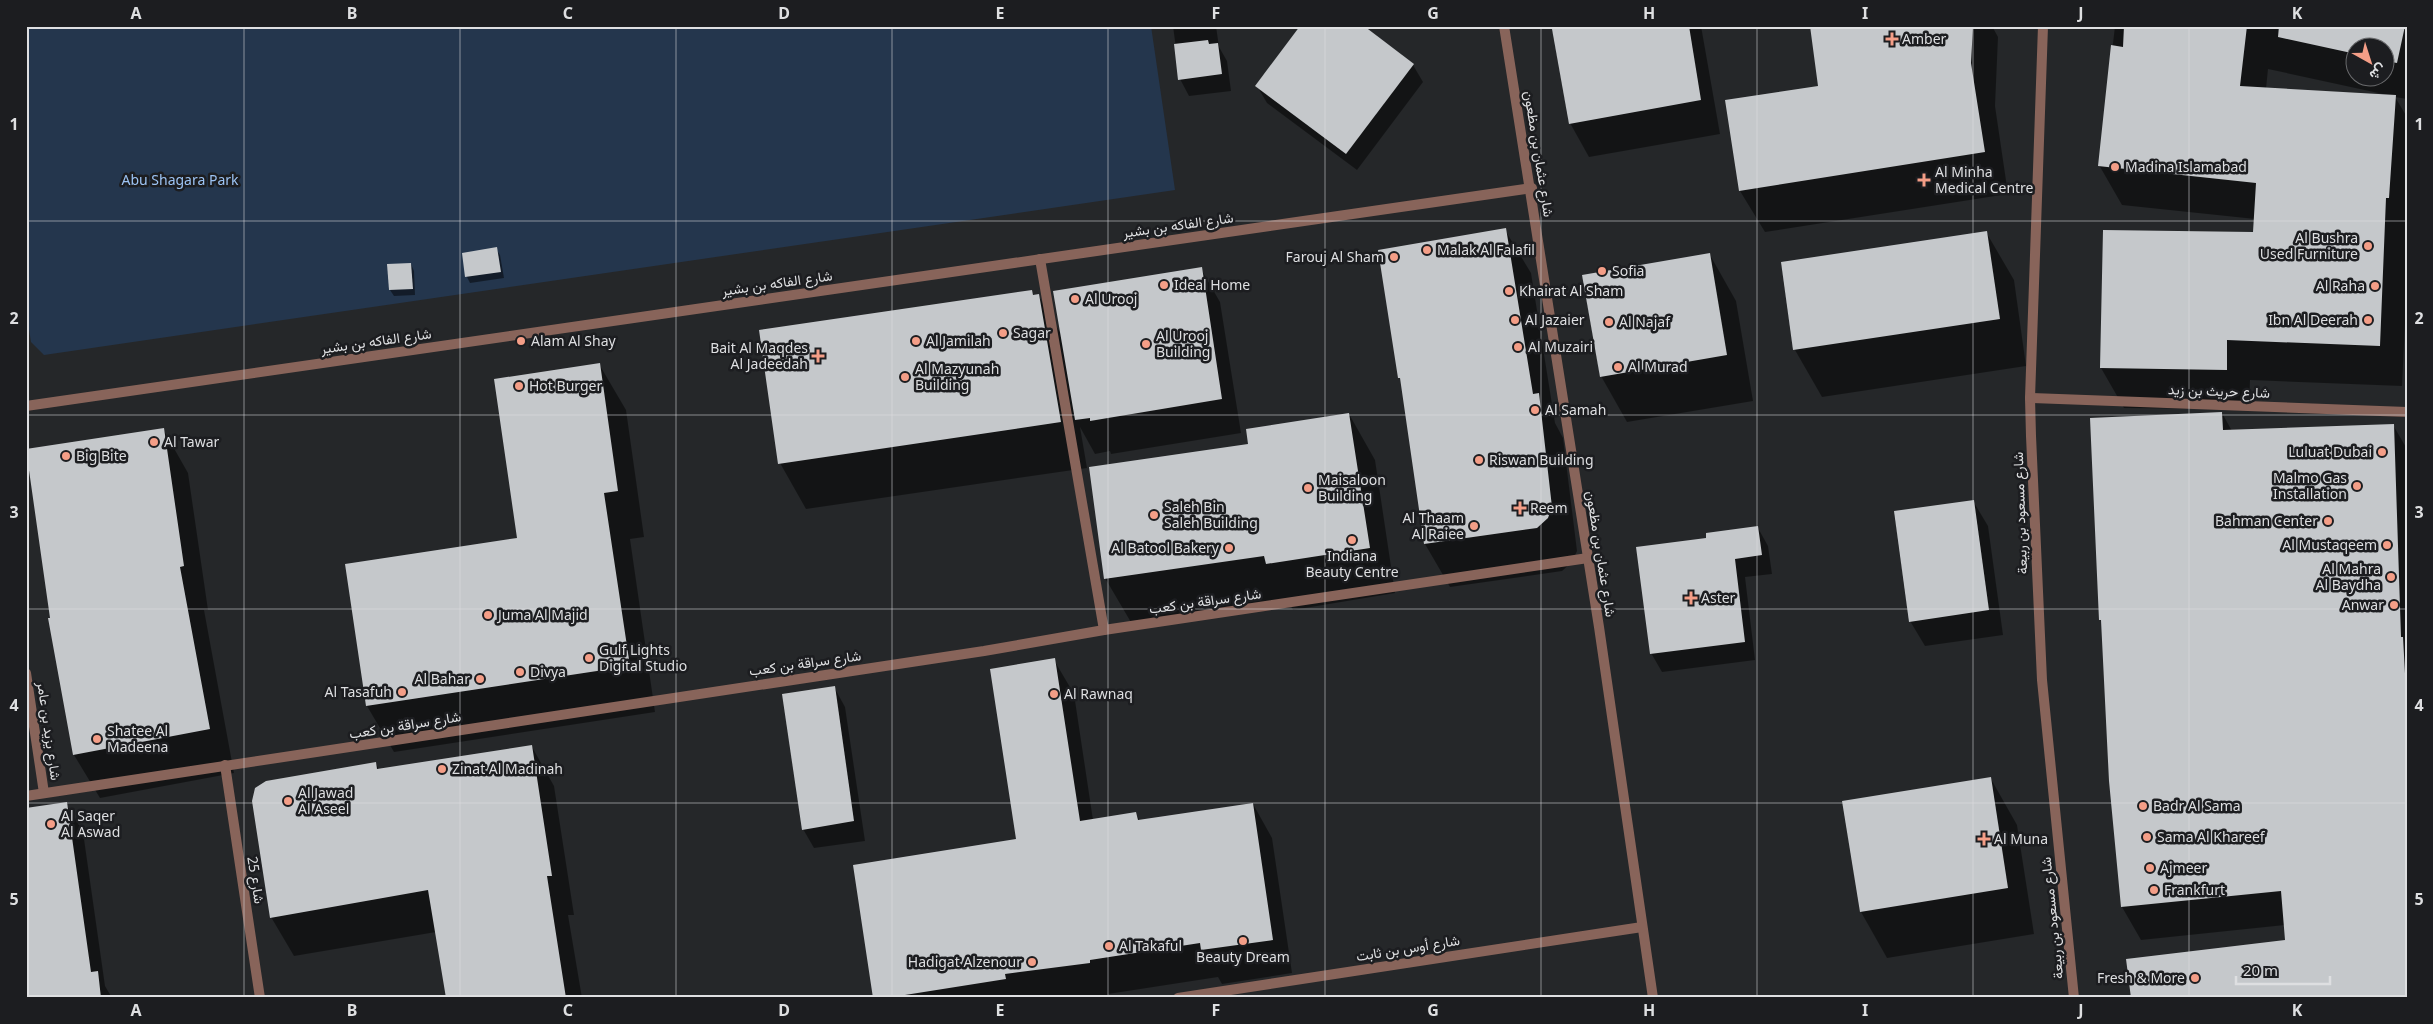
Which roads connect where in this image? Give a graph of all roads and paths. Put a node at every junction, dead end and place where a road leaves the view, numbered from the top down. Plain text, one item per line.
1 (1504, 26) edge
2 (2044, 26) edge
3 (1532, 188) junction
4 (1040, 259) junction
5 (2030, 398) junction
6 (26, 406) edge
7 (2407, 412) edge
8 (1588, 558) junction
9 (1104, 630) junction
10 (26, 674) edge
11 (225, 765) junction
12 (44, 793) junction
13 (26, 796) edge
14 (1642, 927) junction
15 (260, 998) edge
16 (1178, 998) edge
17 (1653, 998) edge
18 (2074, 998) edge

1 - 3 street, شارع عثمان بن مظعون
2 - 5 street, شارع مسعود بن ربيعة
3 - 4 street, شارع الفاكه بن بشير
3 - 8 street, شارع عثمان بن مظعون
4 - 6 street, شارع الفاكه بن بشير
4 - 9 street
5 - 7 street, شارع حريث بن زيد
5 - 18 street, شارع مسعود بن ربيعة
8 - 9 street, شارع سراقة بن كعب
8 - 14 street, شارع عثمان بن مظعون
9 - 11 street, شارع سراقة بن كعب
10 - 12 street, شارع يزيد بن عامر
11 - 12 street, شارع سراقة بن كعب
11 - 15 street, شارع 25
12 - 13 street, شارع سراقة بن كعب
14 - 16 street, شارع أوس بن ثابت
14 - 17 street, شارع عثمان بن مظعون

